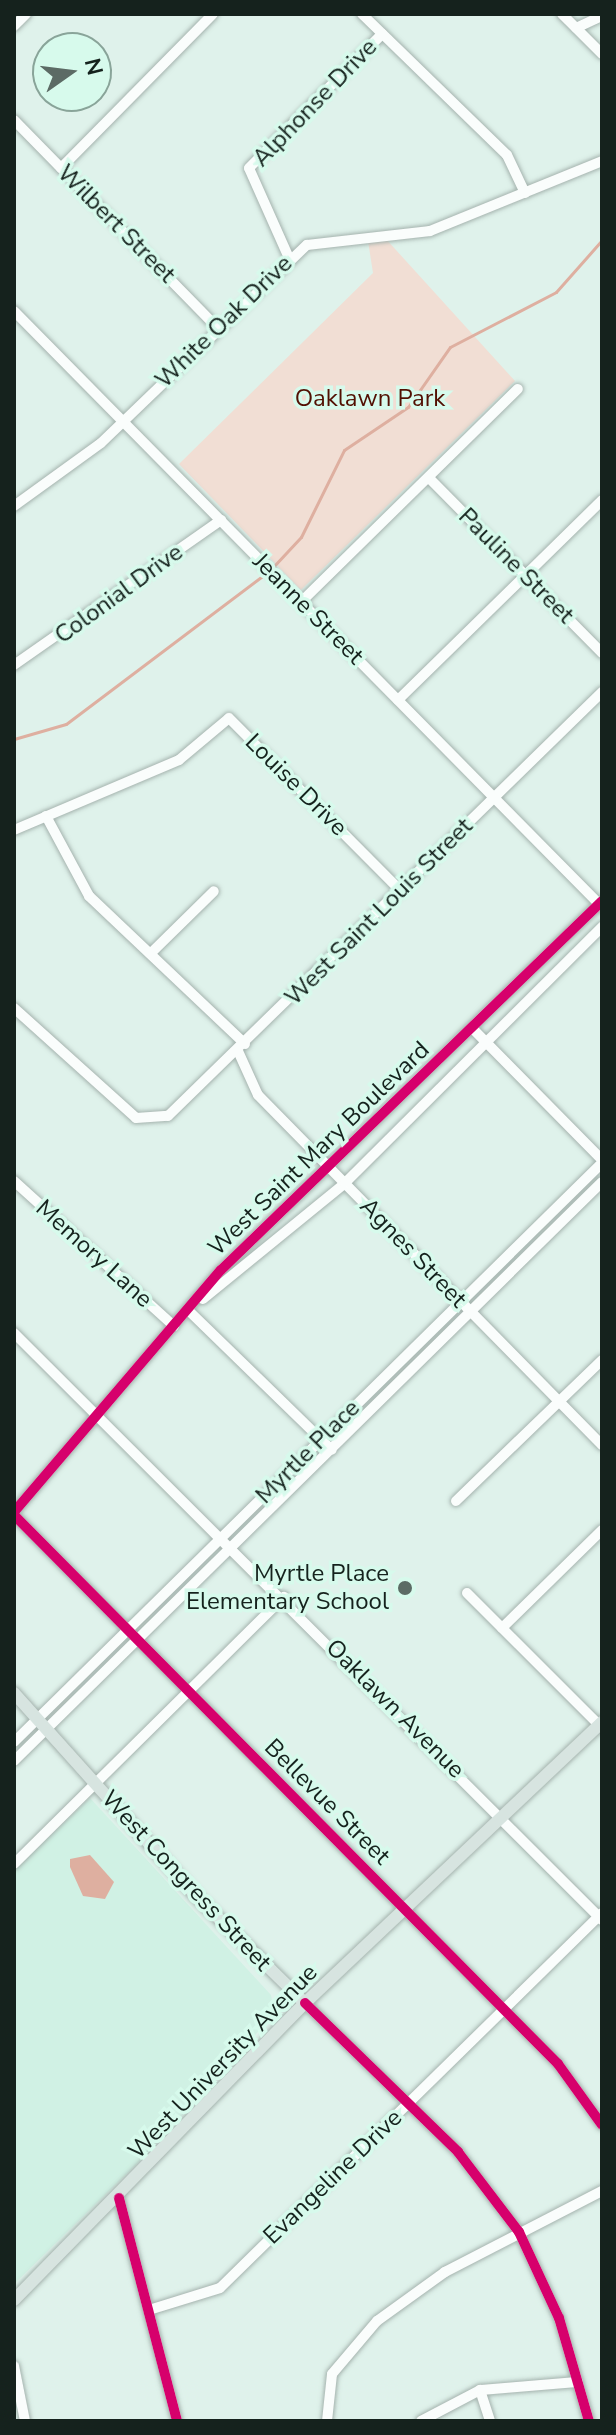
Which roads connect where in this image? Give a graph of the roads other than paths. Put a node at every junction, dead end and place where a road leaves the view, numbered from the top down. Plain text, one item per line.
1 (26, 14) edge
2 (213, 14) edge
3 (362, 14) edge
4 (562, 14) edge
5 (602, 16) edge
6 (14, 26) edge
7 (576, 28) junction
8 (382, 34) junction
9 (602, 54) edge
10 (14, 120) edge
11 (602, 161) edge
12 (61, 168) junction
13 (525, 193) junction
14 (289, 258) junction
15 (14, 311) edge
16 (218, 328) junction
17 (518, 389) dead end
18 (123, 421) junction
19 (430, 479) junction
20 (602, 500) edge
21 (15, 504) edge
22 (221, 520) junction
23 (525, 575) junction
24 (301, 602) junction
25 (602, 653) edge
26 (14, 665) edge
27 (602, 692) edge
28 (398, 700) junction
29 (495, 798) junction
30 (46, 816) junction
31 (14, 830) edge
32 (400, 890) junction
33 (214, 891) dead end
34 (601, 904) edge
35 (602, 927) edge
36 (151, 953) junction
37 (14, 1008) edge
38 (473, 1029) junction
39 (488, 1044) junction
40 (242, 1048) junction
41 (602, 1161) edge
42 (330, 1168) junction
43 (14, 1181) edge
44 (602, 1182) edge
45 (345, 1183) junction
46 (460, 1301) junction
47 (189, 1311) junction
48 (470, 1311) junction
49 (174, 1326) junction
50 (14, 1333) edge
51 (602, 1360) edge
52 (559, 1401) junction
53 (101, 1413) junction
54 (321, 1439) junction
55 (602, 1445) edge
56 (332, 1450) junction
57 (456, 1501) dead end
58 (14, 1513) edge
59 (602, 1530) edge
60 (223, 1537) junction
61 (232, 1546) junction
62 (467, 1593) dead end
63 (284, 1597) junction
64 (502, 1628) junction
65 (128, 1630) junction
66 (138, 1639) junction
67 (190, 1691) junction
68 (14, 1693) edge
69 (601, 1725) edge
70 (41, 1726) junction
71 (14, 1742) edge
72 (14, 1761) edge
73 (94, 1784) junction
74 (503, 1819) junction
75 (14, 1864) edge
76 (407, 1911) junction
77 (601, 1916) edge
78 (305, 2003) junction
79 (503, 2008) junction
80 (409, 2104) junction
81 (602, 2125) edge
82 (602, 2191) edge
83 (119, 2198) junction
84 (519, 2232) junction
85 (14, 2300) edge
86 (149, 2310) junction
87 (14, 2366) edge
88 (578, 2382) junction
89 (480, 2390) junction
90 (602, 2415) edge
91 (588, 2420) edge
92 (25, 2421) edge
93 (177, 2421) edge
94 (327, 2421) edge
95 (421, 2421) edge
96 (490, 2421) edge

1 - 6 street
2 - 12 street
3 - 8 street
4 - 7 street
5 - 7 street
7 - 9 street
8 - 13 street
8 - 14 street, Alphonse Drive
10 - 12 street, Wilbert Street
11 - 13 street, White Oak Drive
12 - 16 street, Wilbert Street
13 - 14 street, White Oak Drive
14 - 16 street, White Oak Drive
15 - 18 street, Jeanne Street
16 - 18 street, White Oak Drive
17 - 19 street
18 - 21 street, White Oak Drive
18 - 22 street, Jeanne Street
19 - 23 street, Pauline Street
19 - 24 street
20 - 23 street
22 - 24 street, Jeanne Street
22 - 26 street, Colonial Drive
23 - 25 street, Pauline Street
23 - 28 street
24 - 28 street, Jeanne Street
27 - 29 street, West Saint Louis Street
28 - 29 street, Jeanne Street
29 - 32 street, West Saint Louis Street
29 - 34 street, Jeanne Street
30 - 31 street, Louise Drive
30 - 32 street, Louise Drive
30 - 36 street, Agnes Street
32 - 40 street, West Saint Louis Street
33 - 36 street
34 - 38 street, West Saint Mary Boulevard
35 - 39 street, West Saint Mary Boulevard
36 - 40 street, Agnes Street
37 - 40 street, West Saint Louis Street
38 - 39 street
38 - 42 street, West Saint Mary Boulevard
39 - 41 street
39 - 45 street, West Saint Mary Boulevard
40 - 42 street, Agnes Street
41 - 46 street, Myrtle Place
42 - 45 street, Agnes Street
42 - 47 street, West Saint Mary Boulevard
43 - 49 street, Memory Lane
44 - 48 street, Myrtle Place
45 - 46 street, Agnes Street
45 - 47 street, West Saint Mary Boulevard
46 - 48 street, Agnes Street
46 - 54 street, Myrtle Place
47 - 49 street, West Saint Mary Boulevard
47 - 54 street
48 - 52 street, Agnes Street
48 - 56 street, Myrtle Place
49 - 53 street, West Saint Mary Boulevard
50 - 53 street, Oaklawn Avenue
51 - 52 street
52 - 55 street, Agnes Street
52 - 57 street
53 - 58 street, West Saint Mary Boulevard
53 - 60 street, Oaklawn Avenue
54 - 56 street
54 - 60 street, Myrtle Place
56 - 61 street, Myrtle Place
58 - 65 street, Bellevue Street
59 - 64 street
60 - 61 street, Oaklawn Avenue
60 - 65 street, Myrtle Place
61 - 63 street, Oaklawn Avenue
61 - 66 street, Myrtle Place
62 - 64 street
63 - 67 street
63 - 74 street, Oaklawn Avenue
64 - 69 street
65 - 66 street, Bellevue Street
65 - 70 street, Myrtle Place
66 - 67 street, Bellevue Street
66 - 70 street, Myrtle Place
67 - 73 street
67 - 76 street, Bellevue Street
68 - 70 main road, West Congress Street
69 - 74 main road, West University Avenue
70 - 71 street, Myrtle Place
70 - 72 street, Myrtle Place
70 - 73 main road, West Congress Street
73 - 75 street
73 - 78 main road, West Congress Street
74 - 76 main road, West University Avenue
74 - 77 street, Oaklawn Avenue
76 - 78 main road, West University Avenue
76 - 79 street, Bellevue Street
77 - 79 street, Evangeline Drive
78 - 80 street, West Congress Street
78 - 83 main road, West University Avenue
79 - 80 street, Evangeline Drive
79 - 81 street, Bellevue Street
80 - 84 street, West Congress Street
80 - 86 street, Evangeline Drive
82 - 84 street
83 - 85 main road, West University Avenue
83 - 86 street
84 - 88 street, West Congress Street
84 - 94 street
86 - 93 street
87 - 92 street
88 - 89 street
88 - 91 street, West Congress Street
89 - 95 street
89 - 96 street
90 - 91 street

